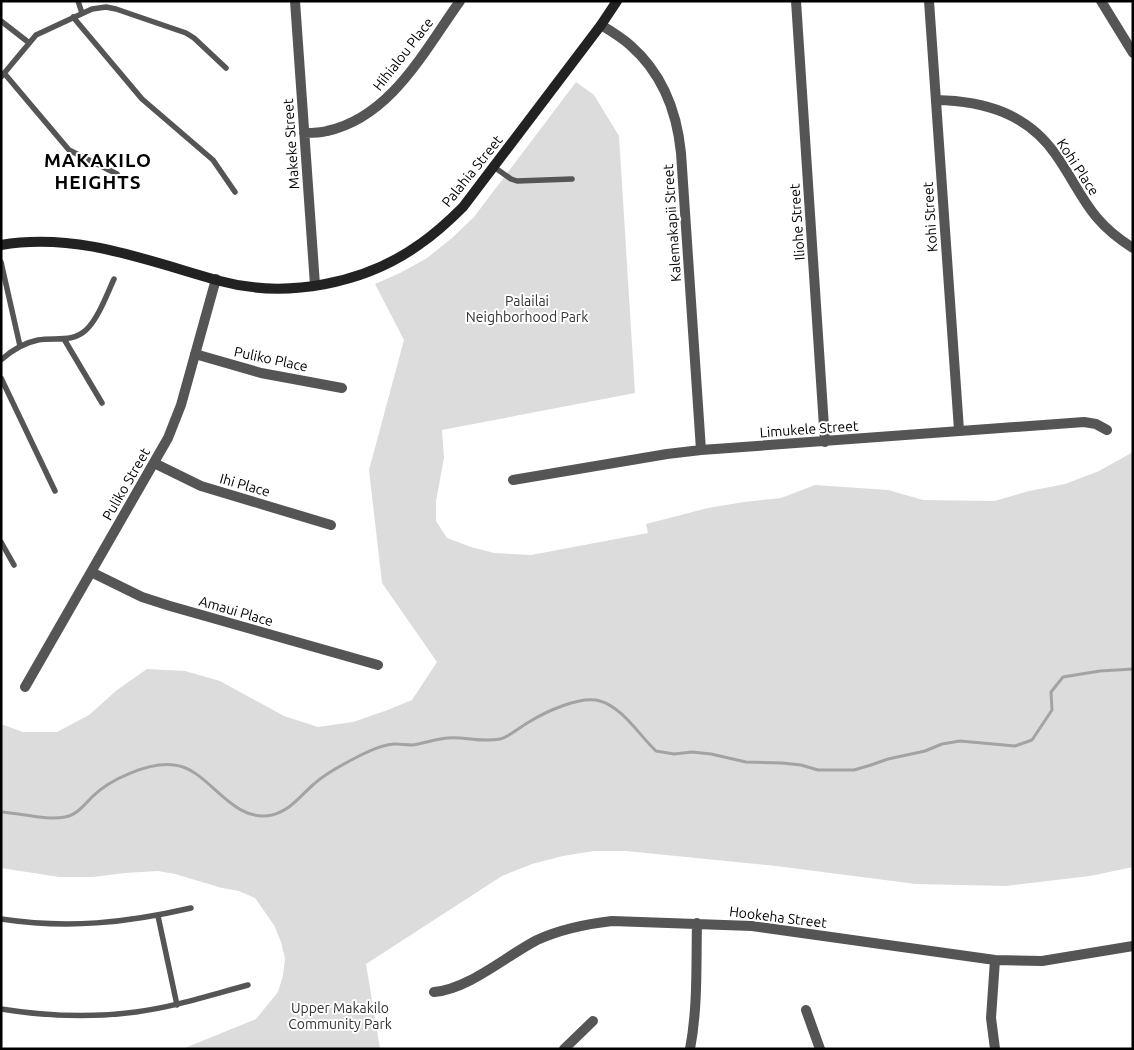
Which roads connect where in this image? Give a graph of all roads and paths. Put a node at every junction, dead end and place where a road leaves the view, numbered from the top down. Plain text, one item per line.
1 (78, 1) edge
2 (295, 1) edge
3 (460, 1) edge
4 (617, 1) edge
5 (796, 1) edge
6 (929, 1) edge
7 (1101, 1) edge
8 (82, 13) junction
9 (73, 17) junction
10 (1, 21) edge
11 (602, 24) junction
12 (28, 42) junction
13 (1133, 53) edge
14 (226, 68) dead end
15 (3, 75) edge
16 (936, 100) junction
17 (304, 133) junction
18 (494, 168) junction
19 (117, 174) dead end
20 (572, 179) dead end
21 (235, 192) dead end
22 (1, 245) edge
23 (1133, 248) edge
24 (1, 262) edge
25 (216, 279) junction
26 (114, 280) dead end
27 (315, 285) junction
28 (64, 339) junction
29 (20, 346) junction
30 (195, 354) junction
31 (1, 360) edge
32 (1, 378) edge
33 (342, 388) dead end
34 (102, 403) dead end
35 (959, 430) junction
36 (1107, 430) dead end
37 (826, 442) junction
38 (701, 450) junction
39 (154, 463) junction
40 (513, 480) dead end
41 (55, 492) dead end
42 (331, 525) dead end
43 (1, 542) edge
44 (14, 565) dead end
45 (91, 572) junction
46 (378, 665) dead end
47 (25, 687) dead end
48 (191, 908) dead end
49 (158, 916) junction
50 (1, 919) edge
51 (696, 923) junction
52 (1133, 946) edge
53 (995, 960) junction
54 (248, 985) dead end
55 (434, 992) dead end
56 (177, 1004) junction
57 (1, 1009) edge
58 (806, 1010) dead end
59 (593, 1020) dead end
60 (564, 1049) edge
61 (690, 1049) edge
62 (820, 1049) edge
63 (995, 1049) edge

1 - 8 lane
2 - 17 street, Makeke Street
3 - 17 street, Hihialou Place
4 - 11 street, Palahia Street
5 - 37 street, Iliohe Street
6 - 16 street, Kohi Street
7 - 13 street
8 - 9 lane
8 - 14 lane
9 - 12 lane
9 - 21 lane
10 - 12 lane
11 - 18 street, Palahia Street
11 - 38 street, Kalemakapii Street
12 - 15 lane
15 - 19 lane
16 - 23 street, Kohi Place
16 - 35 street, Kohi Street
17 - 27 street, Makeke Street
18 - 20 lane
18 - 27 street, Palahia Street
22 - 25 street, Palahia Street
24 - 29 lane
25 - 27 street, Palahia Street
25 - 30 street, Puliko Street
26 - 28 lane
28 - 29 lane
28 - 34 lane
29 - 31 lane
30 - 33 street, Puliko Place
30 - 39 street, Puliko Street
32 - 41 lane
35 - 36 street, Limukele Street
35 - 37 street, Limukele Street
37 - 38 street, Limukele Street
38 - 40 street, Limukele Street
39 - 42 street, Ihi Place
39 - 45 street, Puliko Street
43 - 44 lane
45 - 46 street, Amaui Place
45 - 47 street, Puliko Street
48 - 49 lane
49 - 50 lane
49 - 56 lane
51 - 53 street, Hookeha Street
51 - 55 street, Hookeha Street
51 - 61 street
52 - 53 street, Hookeha Street
53 - 63 street
54 - 56 lane
56 - 57 lane
58 - 62 street
59 - 60 street

